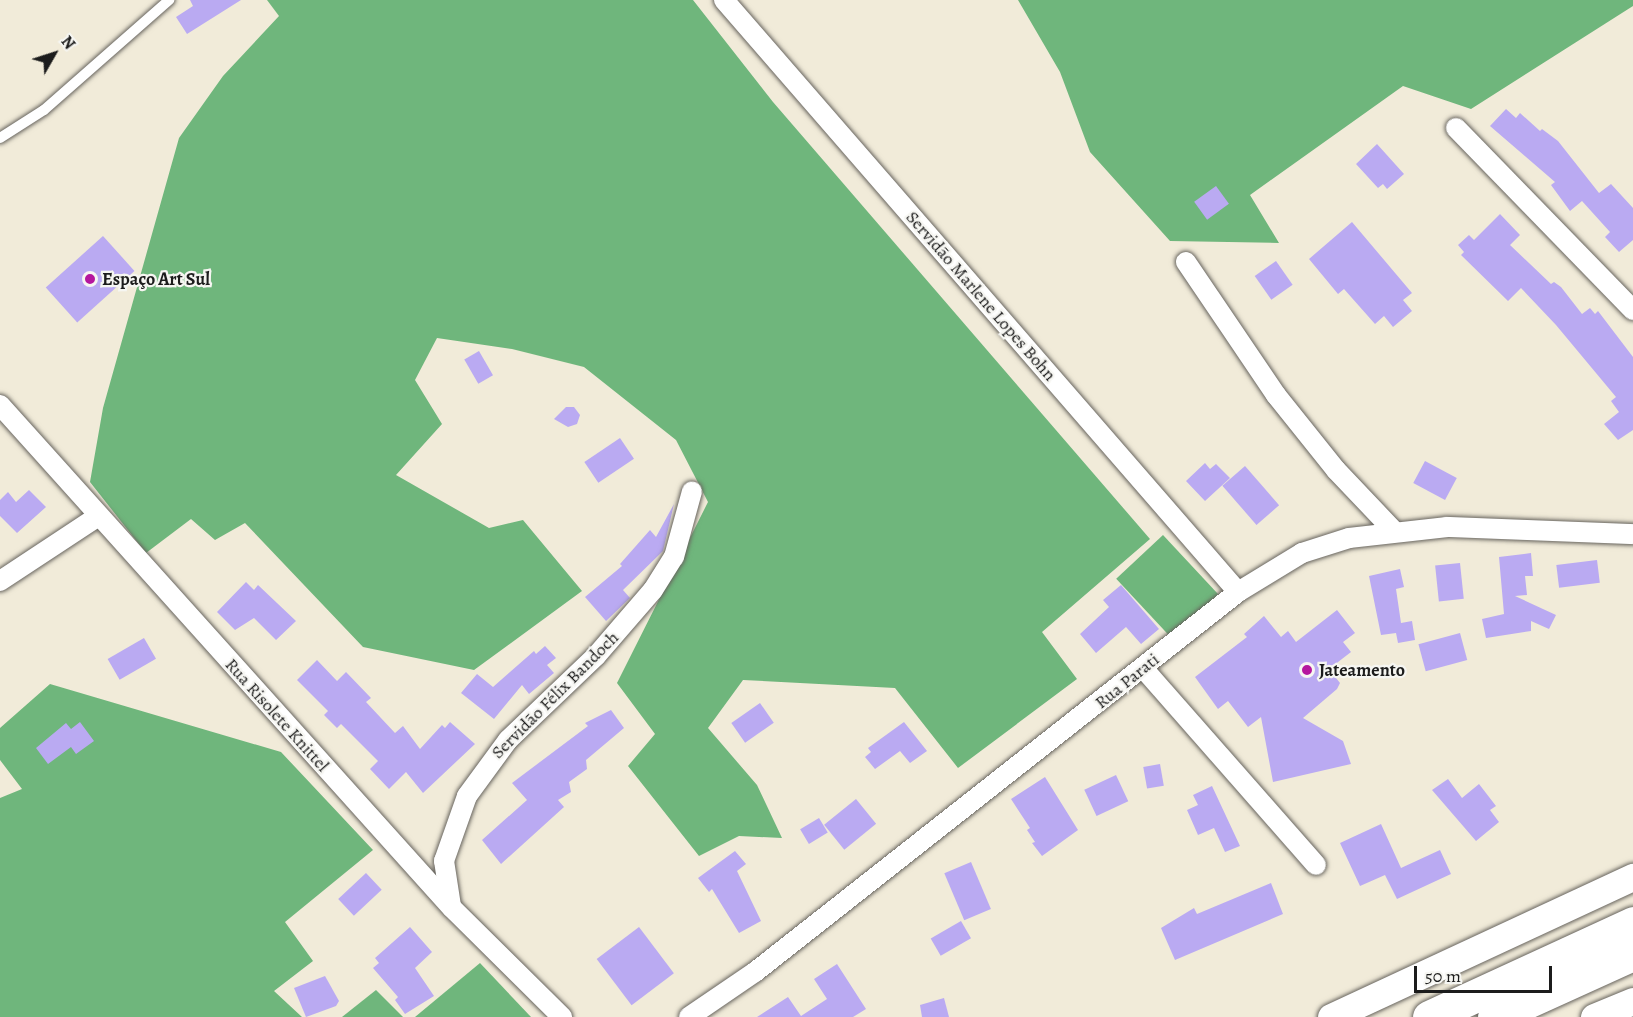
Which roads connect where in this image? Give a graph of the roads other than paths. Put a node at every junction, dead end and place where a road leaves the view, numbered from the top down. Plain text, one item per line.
1 (169, 0) edge
2 (724, 0) edge
3 (1456, 128) dead end
4 (0, 138) edge
5 (1186, 262) dead end
6 (1633, 310) edge
7 (0, 405) edge
8 (692, 491) dead end
9 (97, 517) junction
10 (1393, 530) junction
11 (1633, 534) edge
12 (0, 581) edge
13 (1238, 592) junction
14 (1143, 668) junction
15 (1316, 865) dead end
16 (1633, 877) edge
17 (452, 908) junction
18 (1633, 923) edge
19 (1633, 954) edge
20 (1633, 1001) edge
21 (562, 1017) edge
22 (689, 1017) edge
23 (1331, 1017) edge
24 (1429, 1017) edge
25 (1494, 1017) edge
26 (1594, 1017) edge

1 - 4 lane
2 - 13 street, Servidão Marlene Lopes Bohn
3 - 6 street
5 - 10 street
7 - 9 street, Rua Risolete Knittel
8 - 17 street, Servidão Félix Bandoch
9 - 12 street
9 - 17 street, Rua Risolete Knittel
10 - 11 street, Rua Parati
10 - 13 street, Rua Parati
13 - 14 street, Rua Parati
14 - 15 street
14 - 22 street, Rua Parati
16 - 23 main road
17 - 21 street, Rua Risolete Knittel
18 - 24 highway
19 - 25 highway
20 - 26 main road

